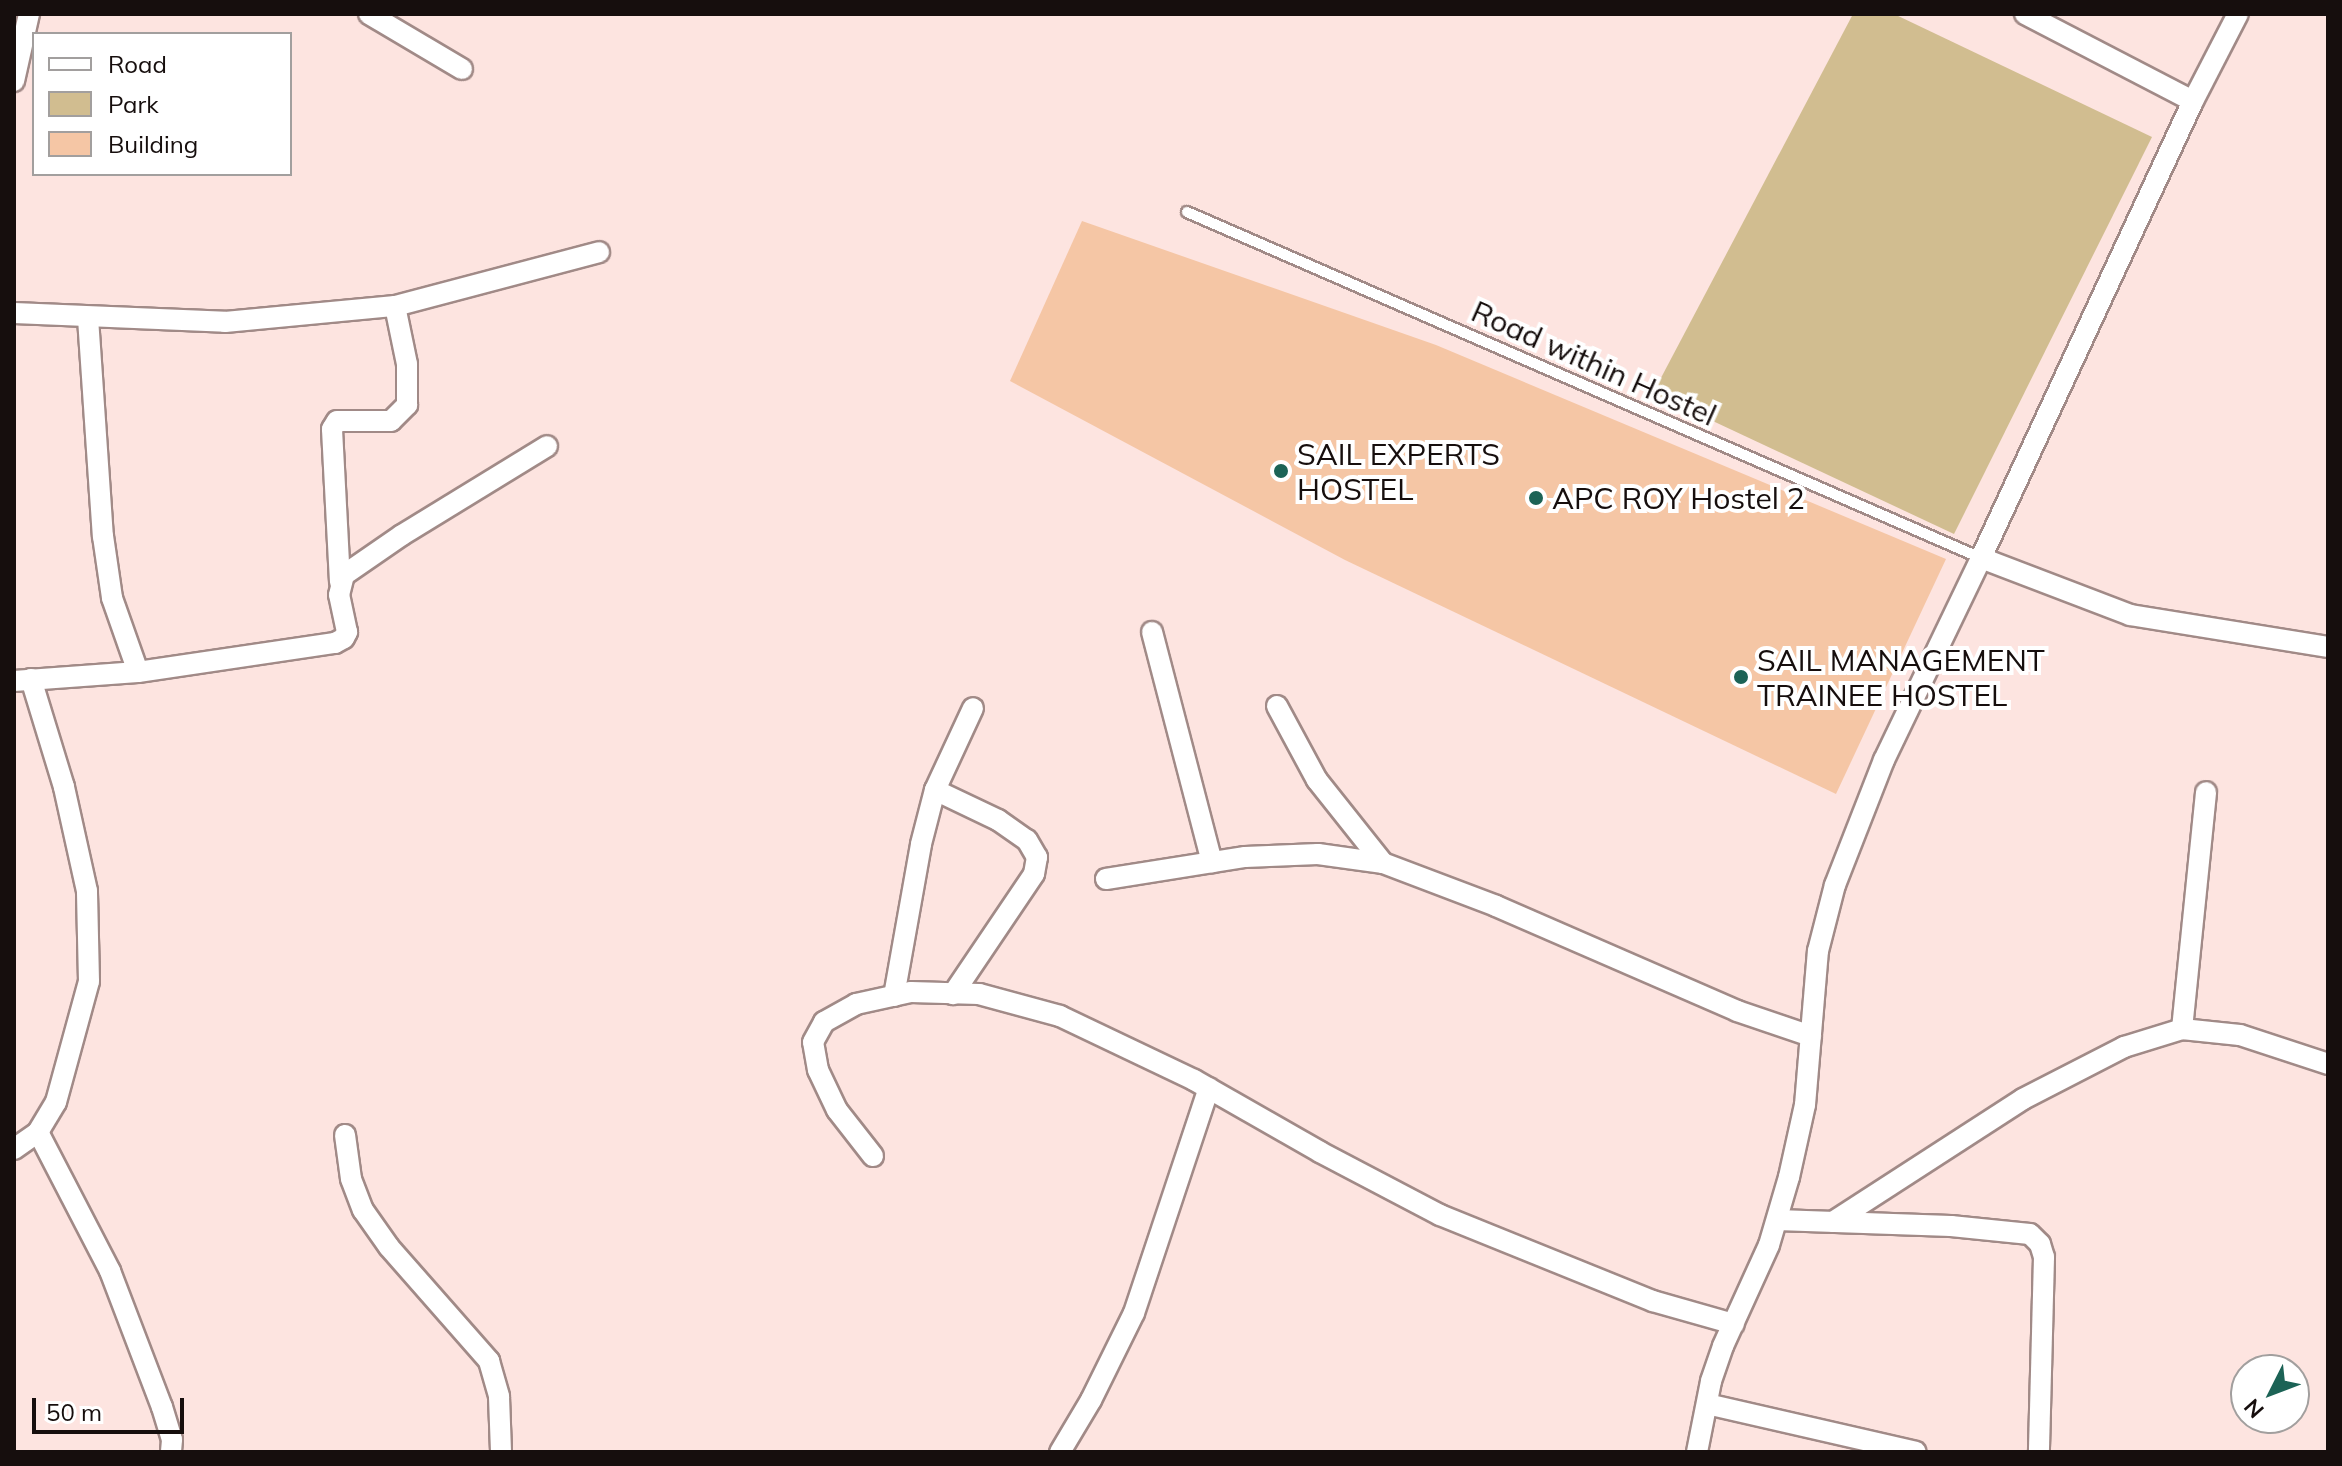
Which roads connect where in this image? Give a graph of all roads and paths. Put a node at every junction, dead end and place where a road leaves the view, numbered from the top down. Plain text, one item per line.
1 (29, 14) edge
2 (2025, 14) edge
3 (2238, 14) edge
4 (378, 16) edge
5 (462, 69) dead end
6 (14, 81) edge
7 (2193, 101) junction
8 (1187, 212) dead end
9 (599, 252) dead end
10 (395, 306) junction
11 (14, 313) edge
12 (88, 318) junction
13 (547, 446) dead end
14 (1981, 558) junction
15 (340, 582) junction
16 (1152, 632) dead end
17 (2328, 647) edge
18 (138, 672) junction
19 (22, 680) edge
20 (1277, 706) dead end
21 (973, 708) dead end
22 (935, 790) junction
23 (2206, 792) dead end
24 (1212, 862) junction
25 (1383, 863) junction
26 (1106, 879) dead end
27 (953, 994) junction
28 (894, 996) junction
29 (2182, 1029) junction
30 (1811, 1036) junction
31 (2328, 1064) edge
32 (1209, 1088) junction
33 (38, 1132) junction
34 (345, 1135) dead end
35 (14, 1149) edge
36 (873, 1156) dead end
37 (1777, 1220) junction
38 (1833, 1222) junction
39 (1734, 1324) junction
40 (1707, 1404) junction
41 (171, 1452) edge
42 (501, 1452) edge
43 (1060, 1452) edge
44 (1697, 1452) edge
45 (1916, 1452) edge
46 (2039, 1452) edge

1 - 6 street
2 - 7 street
3 - 7 street
4 - 5 street
7 - 14 street
8 - 14 lane, Road within Hostel
9 - 10 street
10 - 12 street
10 - 15 street
11 - 12 street
12 - 18 street
13 - 15 street
14 - 17 street
14 - 30 street
15 - 18 street
16 - 24 street
18 - 19 street
19 - 33 street
20 - 25 street
21 - 22 street
22 - 27 street
22 - 28 street
23 - 29 street
24 - 25 street
24 - 26 street
25 - 30 street
27 - 28 street
27 - 32 street
28 - 36 street
29 - 31 street
29 - 38 street
30 - 37 street
32 - 39 street
32 - 43 street
33 - 35 street
33 - 41 street
34 - 42 street
37 - 38 street
37 - 39 street
38 - 46 street
39 - 40 street
40 - 44 street
40 - 45 street

